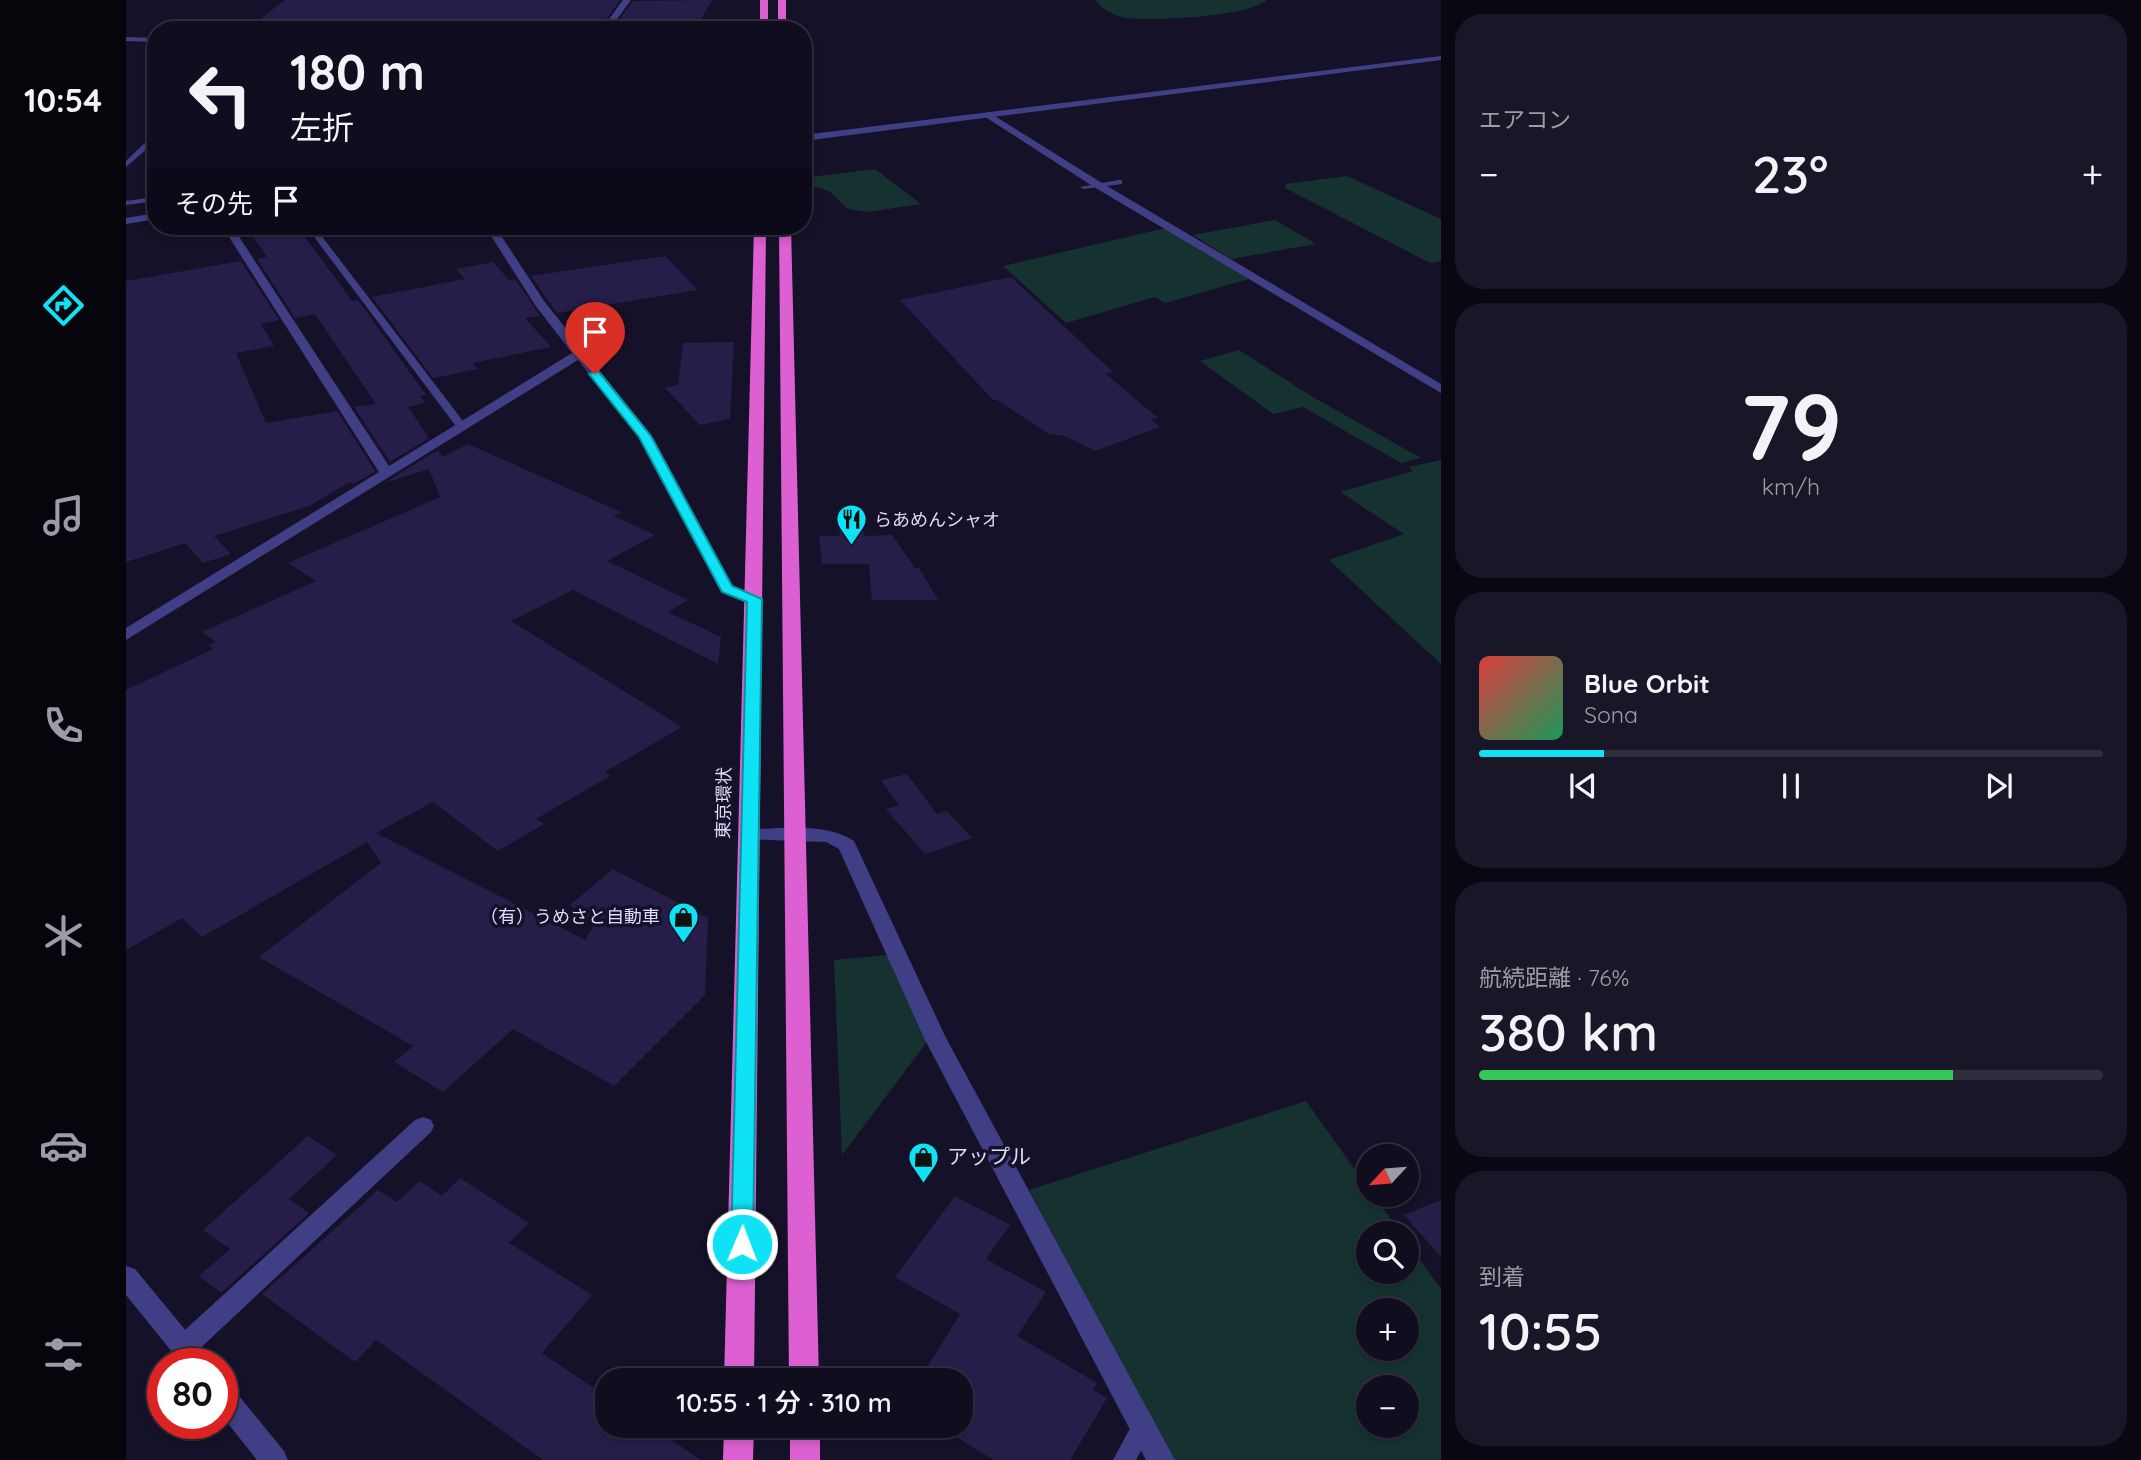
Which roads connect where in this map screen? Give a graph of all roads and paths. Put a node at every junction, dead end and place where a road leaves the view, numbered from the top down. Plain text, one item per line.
1 (627, 0) edge
2 (764, 0) edge
3 (782, 0) edge
4 (612, 21) edge
5 (764, 21) edge
6 (782, 21) edge
7 (126, 39) edge
8 (147, 40) edge
9 (1441, 58) edge
10 (990, 116) junction
11 (812, 137) edge
12 (147, 145) edge
13 (126, 165) edge
14 (1119, 182) dead end
15 (1098, 185) junction
16 (1084, 187) dead end
17 (147, 200) edge
18 (126, 203) edge
19 (147, 218) edge
20 (126, 221) edge
21 (233, 235) edge
22 (317, 235) edge
23 (496, 235) edge
24 (760, 235) edge
25 (785, 235) edge
26 (579, 354) junction
27 (1441, 389) edge
28 (462, 427) junction
29 (387, 474) junction
30 (754, 599) junction
31 (126, 635) edge
32 (749, 835) junction
33 (796, 835) junction
34 (422, 1126) dead end
35 (126, 1277) edge
36 (184, 1348) edge
37 (197, 1348) edge
38 (739, 1368) edge
39 (804, 1368) edge
40 (238, 1415) edge
41 (1143, 1426) junction
42 (739, 1438) edge
43 (805, 1438) edge
44 (274, 1460) edge
45 (738, 1460) edge
46 (805, 1460) edge
47 (1124, 1460) edge
48 (1161, 1460) edge

1 - 4 street
2 - 5 highway
3 - 6 highway
7 - 8 lane
9 - 10 street
10 - 11 street
10 - 15 street
12 - 13 lane
14 - 15 lane
15 - 16 lane
15 - 27 street
17 - 18 lane
19 - 20 street
21 - 29 street
22 - 28 lane
23 - 26 street
24 - 30 highway, 東京環状
25 - 33 highway
26 - 28 street
26 - 30 street
28 - 29 street
29 - 31 street
30 - 32 highway, 東京環状
32 - 33 street
32 - 38 highway, 東京環状
33 - 39 highway
33 - 41 street
34 - 37 street
35 - 36 street
40 - 44 street
41 - 47 lane
41 - 48 street
42 - 45 highway
43 - 46 highway

